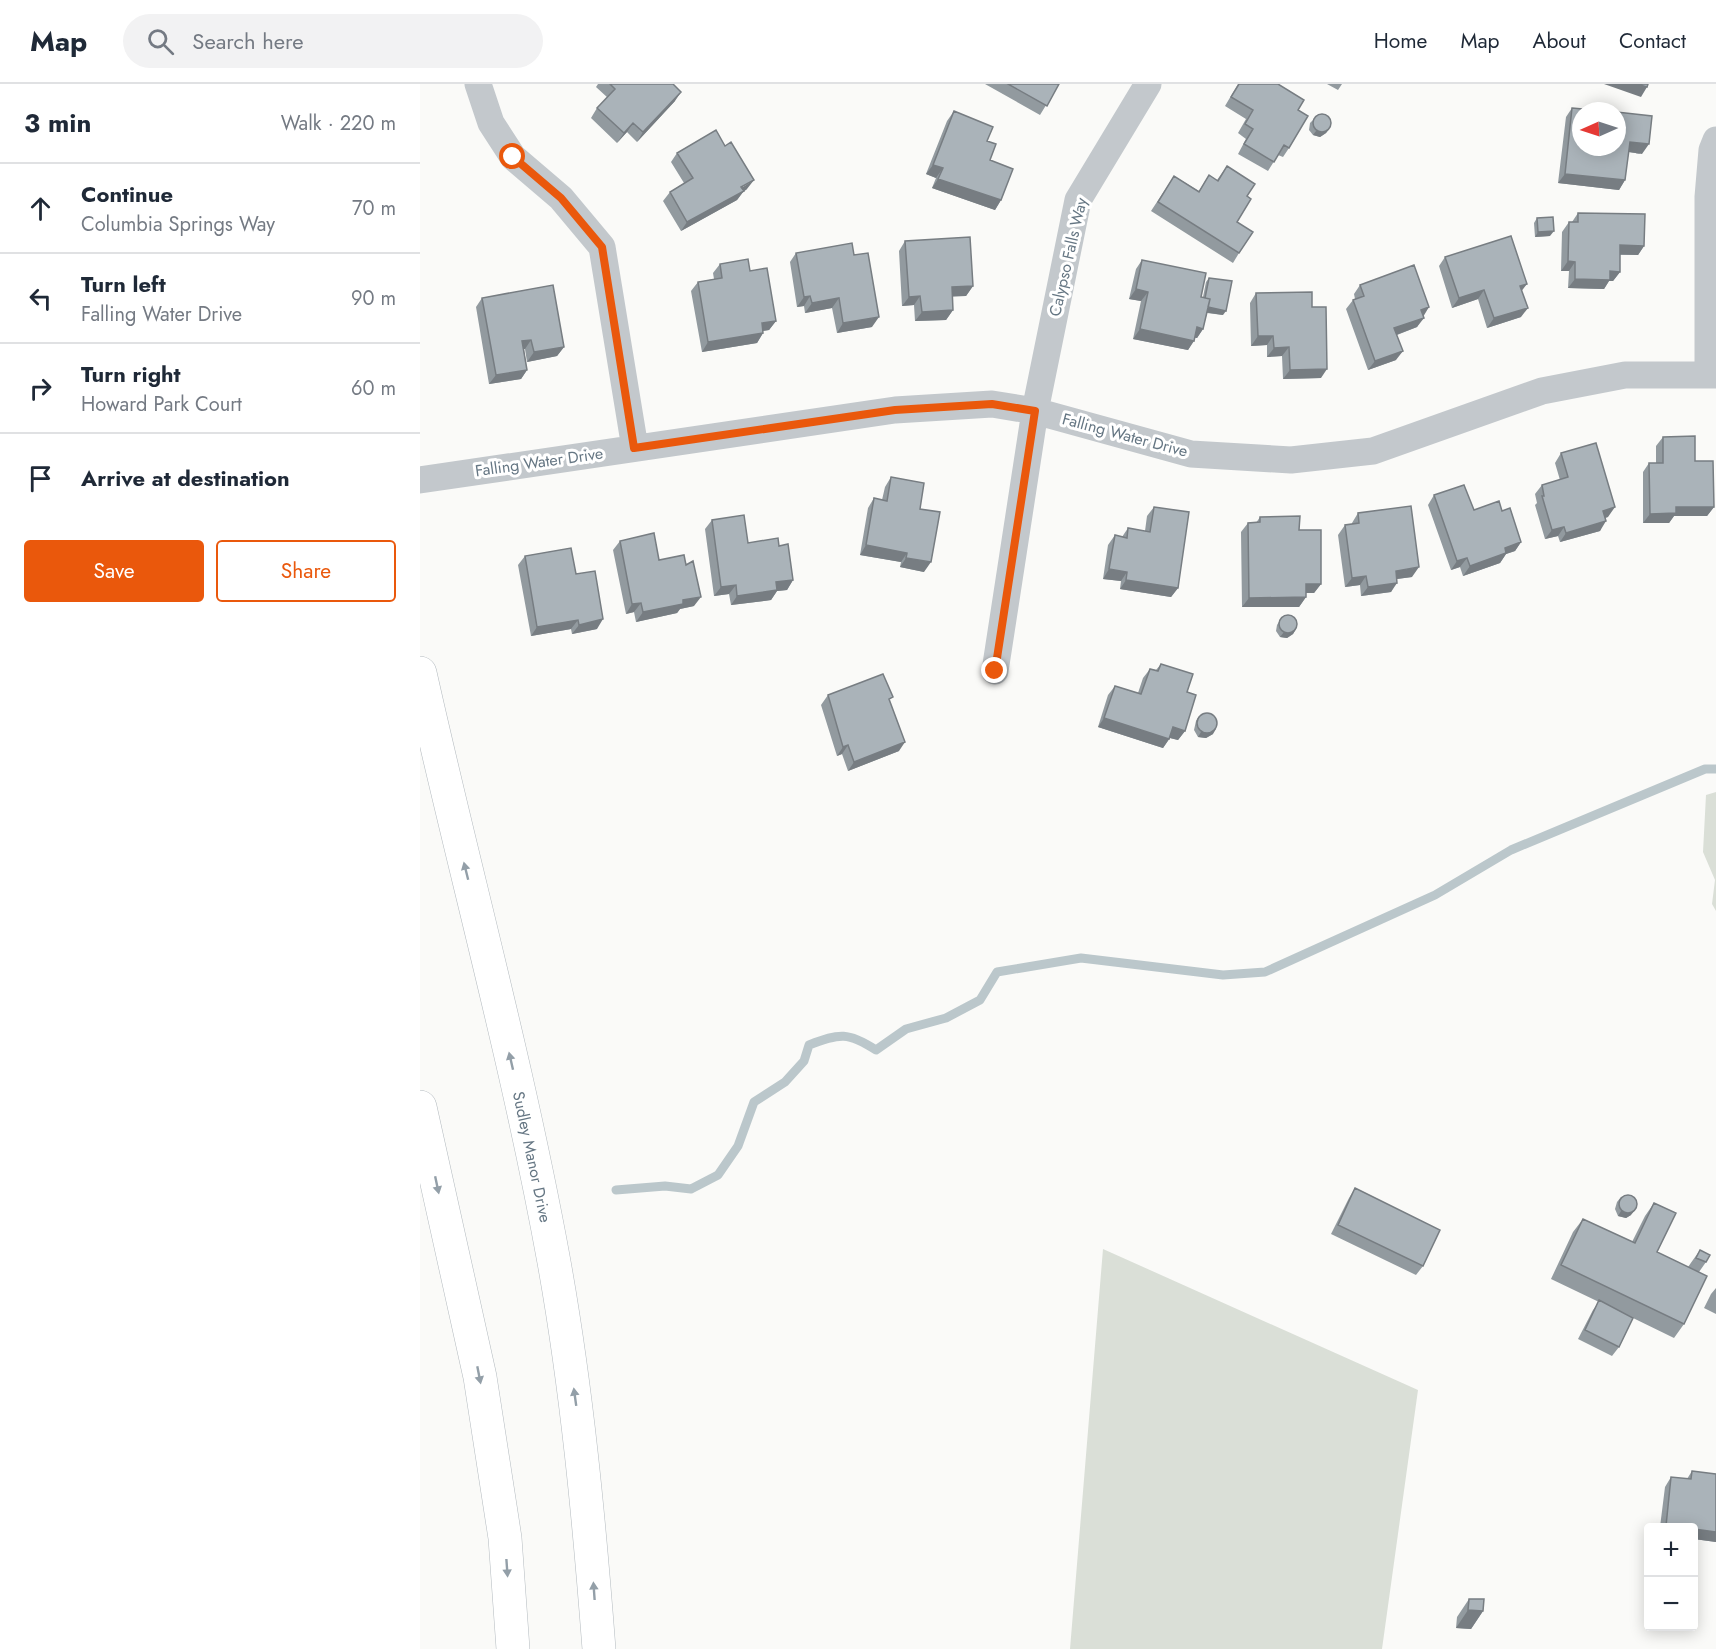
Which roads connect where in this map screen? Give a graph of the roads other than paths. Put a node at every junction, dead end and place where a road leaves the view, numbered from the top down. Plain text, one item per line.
1 (478, 84) edge
2 (1148, 84) edge
3 (1716, 140) edge
4 (1712, 375) edge
5 (1035, 411) junction
6 (634, 448) junction
7 (420, 480) edge
8 (995, 671) dead end
9 (420, 673) edge
10 (420, 1107) edge
11 (513, 1649) edge
12 (599, 1649) edge

1 - 6 street
2 - 5 street, Calypso Falls Way
3 - 4 street
4 - 5 street, Falling Water Drive
5 - 6 street, Falling Water Drive
5 - 8 street, Calypso Falls Way
6 - 7 street, Falling Water Drive
12 -> 9 main road, Sudley Manor Drive
10 -> 11 main road

